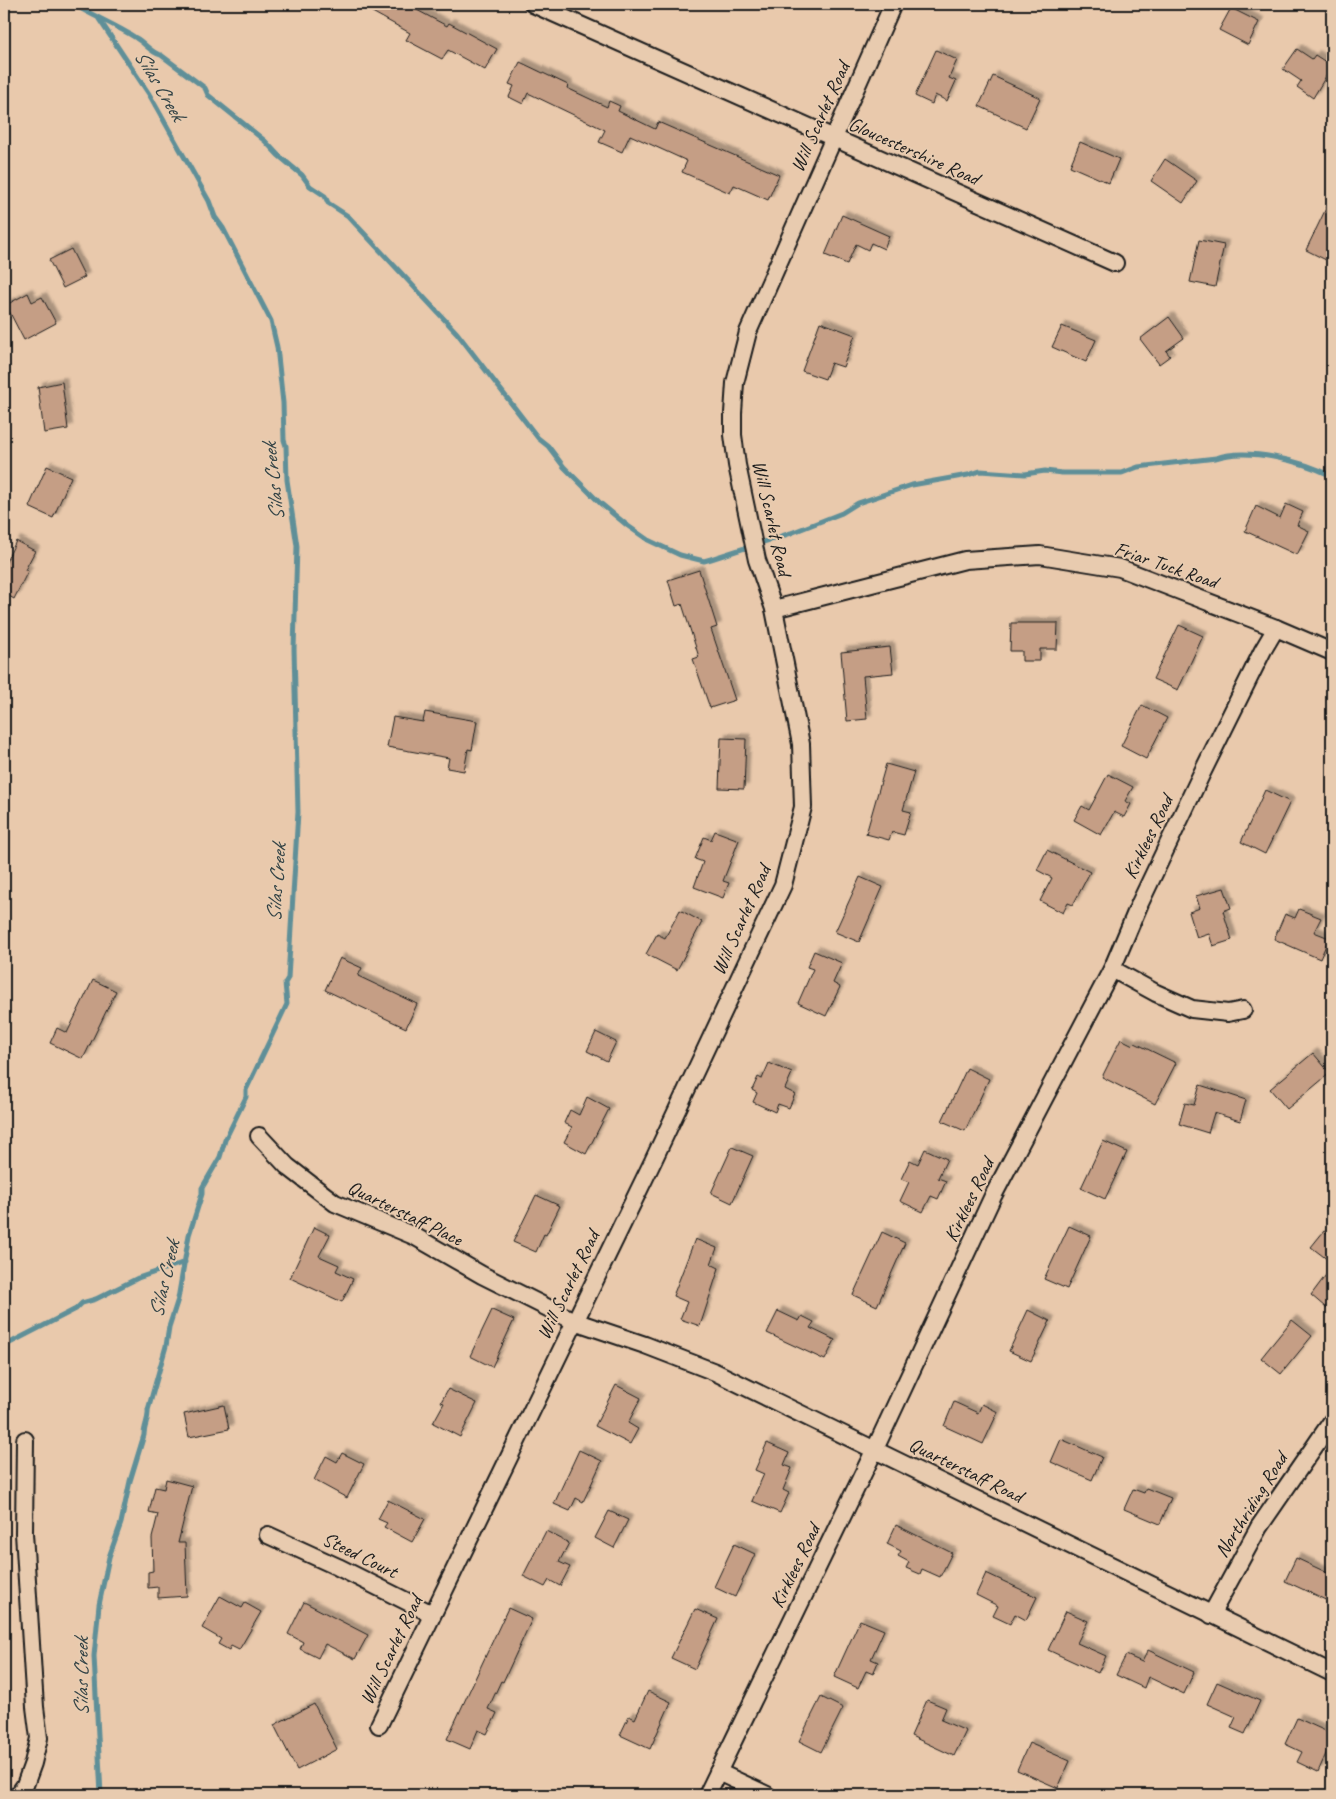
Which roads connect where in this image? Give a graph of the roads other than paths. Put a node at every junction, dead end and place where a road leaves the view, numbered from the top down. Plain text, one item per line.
1 (533, 4) edge
2 (893, 4) edge
3 (833, 139) junction
4 (1115, 263) dead end
5 (774, 609) junction
6 (1276, 628) junction
7 (1332, 652) edge
8 (1112, 969) junction
9 (1243, 1010) dead end
10 (259, 1136) dead end
11 (574, 1321) junction
12 (1332, 1421) edge
13 (25, 1440) dead end
14 (875, 1450) junction
15 (268, 1535) dead end
16 (432, 1614) junction
17 (1211, 1615) junction
18 (1332, 1673) edge
19 (379, 1725) dead end
20 (718, 1772) junction
21 (18, 1795) edge
22 (707, 1795) edge
23 (767, 1795) edge

1 - 3 street, Gloucestershire Road
2 - 3 street, Will Scarlet Road
3 - 4 street, Gloucestershire Road
3 - 5 street, Will Scarlet Road
5 - 6 street, Friar Tuck Road
5 - 11 street, Will Scarlet Road
6 - 7 street, Friar Tuck Road
6 - 8 street, Kirklees Road
8 - 9 street
8 - 14 street, Kirklees Road
10 - 11 street, Quarterstaff Place
11 - 14 street, Quarterstaff Road
11 - 16 street, Will Scarlet Road
12 - 17 street, Northriding Road
13 - 21 street
14 - 17 street, Quarterstaff Road
14 - 20 street, Kirklees Road
15 - 16 street, Steed Court
16 - 19 street, Will Scarlet Road
17 - 18 street, Quarterstaff Road
20 - 22 street, Kirklees Road
20 - 23 street

